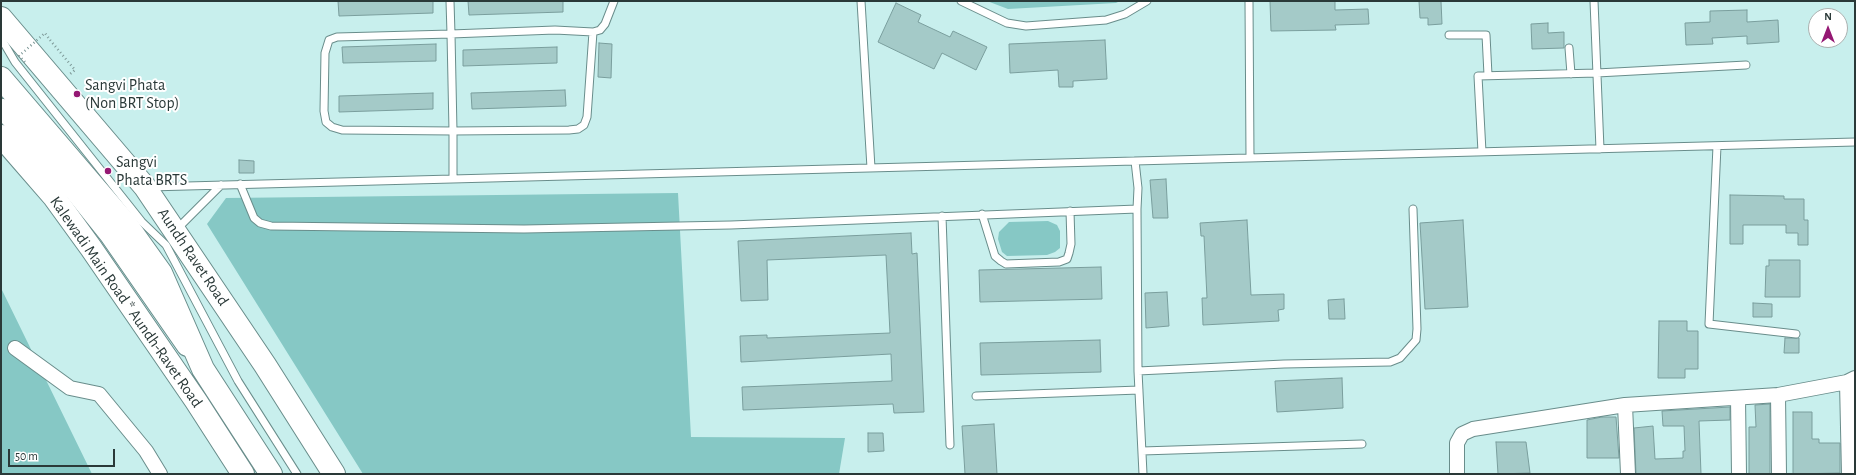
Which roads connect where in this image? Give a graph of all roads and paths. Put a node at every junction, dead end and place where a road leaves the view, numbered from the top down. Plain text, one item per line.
1 (450, 1) edge
2 (614, 1) edge
3 (861, 1) edge
4 (962, 1) edge
5 (1147, 1) edge
6 (1249, 1) edge
7 (1594, 1) edge
8 (1, 18) edge
9 (1, 30) edge
10 (593, 32) junction
11 (451, 34) junction
12 (1449, 35) dead end
13 (1, 38) edge
14 (50, 40) dead end
15 (1569, 48) dead end
16 (25, 62) dead end
17 (1746, 65) dead end
18 (1597, 73) junction
19 (1571, 74) junction
20 (1488, 75) junction
21 (1, 78) edge
22 (3, 109) dead end
23 (453, 131) junction
24 (1, 136) edge
25 (1855, 142) edge
26 (1717, 146) junction
27 (1600, 149) junction
28 (1482, 152) junction
29 (1250, 158) junction
30 (1135, 161) junction
31 (871, 168) junction
32 (453, 178) junction
33 (240, 184) junction
34 (221, 185) junction
35 (145, 187) junction
36 (1137, 209) junction
37 (1413, 209) dead end
38 (1070, 210) junction
39 (982, 214) junction
40 (942, 216) junction
41 (171, 238) junction
42 (154, 300) junction
43 (1796, 334) dead end
44 (16, 348) dead end
45 (203, 368) junction
46 (1138, 371) junction
47 (1851, 380) edge
48 (183, 382) junction
49 (1139, 390) junction
50 (1778, 395) junction
51 (976, 396) dead end
52 (1738, 398) junction
53 (1625, 405) junction
54 (315, 443) junction
55 (1362, 444) dead end
56 (950, 445) dead end
57 (1142, 451) junction
58 (160, 474) edge
59 (243, 474) edge
60 (271, 474) edge
61 (298, 474) edge
62 (325, 474) edge
63 (334, 474) edge
64 (1143, 474) edge
65 (1457, 474) edge
66 (1628, 474) edge
67 (1739, 474) edge
68 (1779, 474) edge
69 (1849, 474) edge

1 - 11 lane
2 - 10 lane
3 - 31 lane
4 - 5 lane
6 - 29 lane
7 - 18 lane
8 - 35 main road, Aundh Ravet Road
9 - 41 lane
10 - 11 lane
10 - 23 lane
11 - 23 lane
11 - 23 lane
12 - 20 lane
13 - 41 lane
14 - 16 path, bridge
15 - 19 lane
17 - 18 lane
18 - 19 lane
18 - 27 lane
19 - 20 lane
20 - 28 lane
21 - 45 main road
22 - 42 main road
23 - 32 lane
24 - 48 main road, Kalewadi Main Road * Aundh-Ravet Road
25 - 26 lane
26 - 27 lane
26 - 43 lane
27 - 28 lane
28 - 29 lane
29 - 30 lane
30 - 31 lane
30 - 36 lane
31 - 32 lane
32 - 33 lane
33 - 34 lane
33 - 40 lane
34 - 35 lane
34 - 41 lane
35 - 41 main road, Aundh Ravet Road
36 - 38 lane
36 - 46 lane
37 - 46 lane
38 - 39 lane
38 - 39 lane
39 - 40 lane
40 - 56 lane
41 - 54 main road, Aundh Ravet Road
41 - 61 lane
42 - 45 main road
42 - 48 main road
44 - 58 street
45 - 60 main road
46 - 49 lane
47 - 50 street
47 - 69 street
48 - 59 main road, Kalewadi Main Road * Aundh-Ravet Road
49 - 51 lane
49 - 57 lane
50 - 52 street
50 - 68 street
52 - 53 street
52 - 67 street
53 - 65 street
53 - 66 street
54 - 62 main road
54 - 63 main road, Aundh Ravet Road
55 - 57 lane
57 - 64 lane

